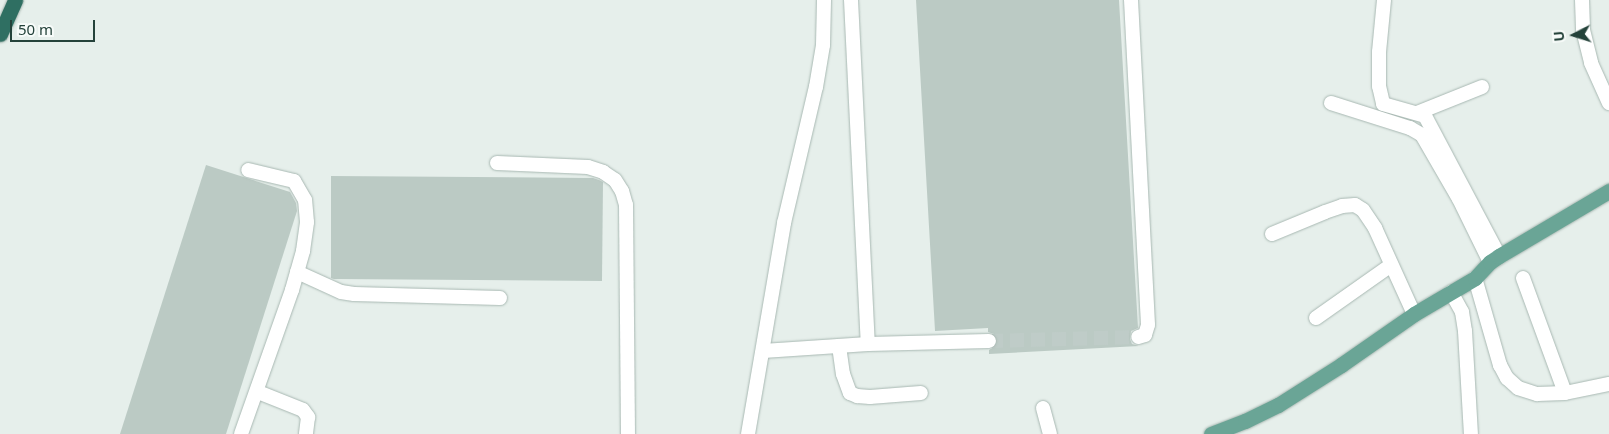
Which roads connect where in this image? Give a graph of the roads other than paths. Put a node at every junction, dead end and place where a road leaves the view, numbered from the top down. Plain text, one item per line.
1 (15, 0) edge
2 (824, 0) edge
3 (851, 0) edge
4 (1131, 0) edge
5 (1384, 0) edge
6 (1582, 0) edge
7 (0, 34) edge
8 (1482, 87) dead end
9 (1331, 103) dead end
10 (1609, 103) edge
11 (1417, 113) junction
12 (497, 164) dead end
13 (248, 170) dead end
14 (1609, 191) edge
15 (1272, 234) dead end
16 (1494, 259) junction
17 (1392, 265) junction
18 (297, 272) junction
19 (1475, 278) junction
20 (1523, 278) dead end
21 (1451, 292) junction
22 (500, 298) dead end
23 (1414, 314) junction
24 (1316, 318) dead end
25 (1138, 337) dead end
26 (988, 342) tunnel mouth
27 (868, 344) junction
28 (839, 346) junction
29 (763, 351) junction
30 (1609, 384) edge
31 (258, 392) junction
32 (921, 393) dead end
33 (1565, 393) junction
34 (1043, 408) dead end
35 (241, 434) edge
36 (306, 434) edge
37 (628, 434) edge
38 (748, 434) edge
39 (1050, 434) edge
40 (1213, 434) edge
41 (1471, 434) edge

1 - 7 highway
2 - 29 street
3 - 27 street
4 - 25 street
5 - 11 street
6 - 10 street
8 - 11 street
9 - 16 street
11 - 16 street
12 - 37 street
13 - 18 street
14 - 16 main road
15 - 17 street
16 - 19 main road
17 - 23 street
17 - 24 street
18 - 22 street
18 - 31 street
19 - 21 main road
19 - 33 street
20 - 33 street
21 - 23 main road
21 - 41 street
23 - 40 main road
26 - 27 street
27 - 28 street
28 - 29 street
28 - 32 street
29 - 38 street
30 - 33 street
31 - 35 street
31 - 36 street
34 - 39 street

